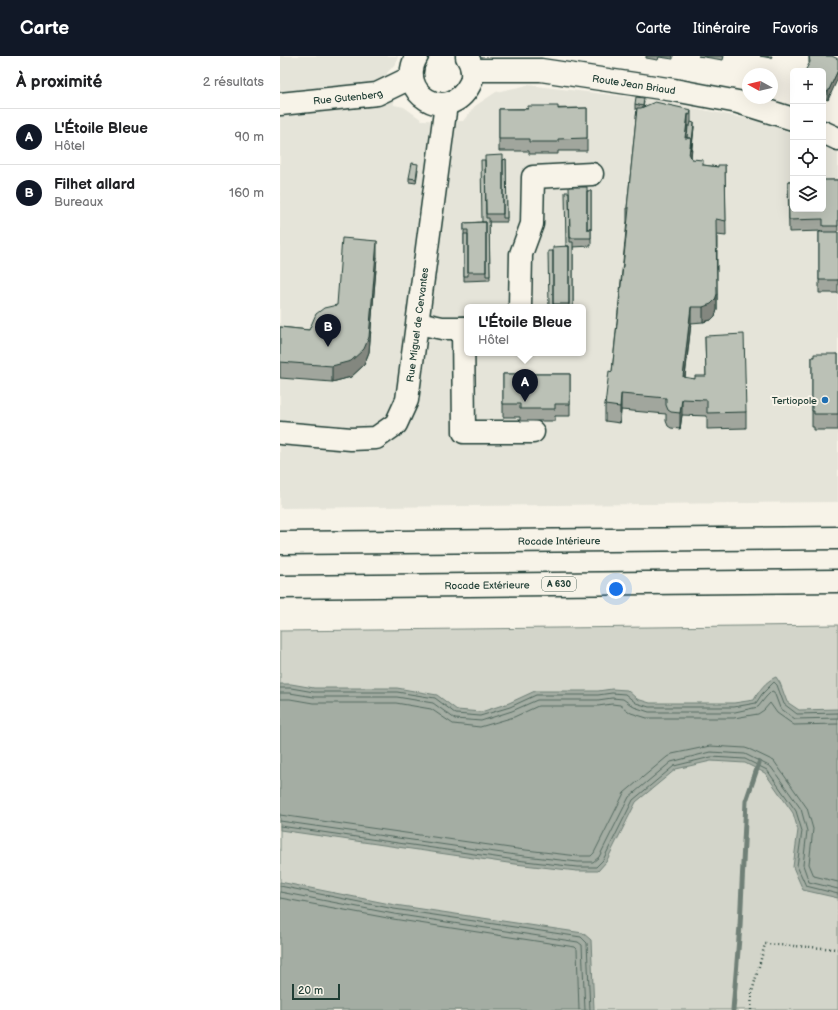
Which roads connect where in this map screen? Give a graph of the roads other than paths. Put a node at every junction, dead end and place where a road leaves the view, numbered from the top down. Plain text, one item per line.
1 (417, 56) edge
2 (469, 63) edge
3 (412, 77) junction
4 (280, 104) edge
5 (446, 104) junction
6 (790, 118) edge
7 (826, 133) edge
8 (838, 139) edge
9 (592, 174) dead end
10 (520, 304) edge
11 (418, 323) junction
12 (464, 328) edge
13 (465, 356) edge
14 (533, 432) dead end
15 (280, 433) edge
16 (838, 538) edge
17 (280, 543) edge
18 (838, 581) edge
19 (280, 586) edge

1 - 3 main road
2 - 5 main road
2 - 6 main road, Route Jean Briaud
3 - 4 main road, Rue Gutenberg
3 - 5 main road
5 - 11 main road, Rue Miguel de Cervantes
7 - 8 main road
9 - 10 main road
11 - 12 main road
11 - 15 main road, Rue Miguel de Cervantes
13 - 14 main road
16 - 17 main road, Rocade Intérieure
18 - 19 main road, Rocade Extérieure / A 630

